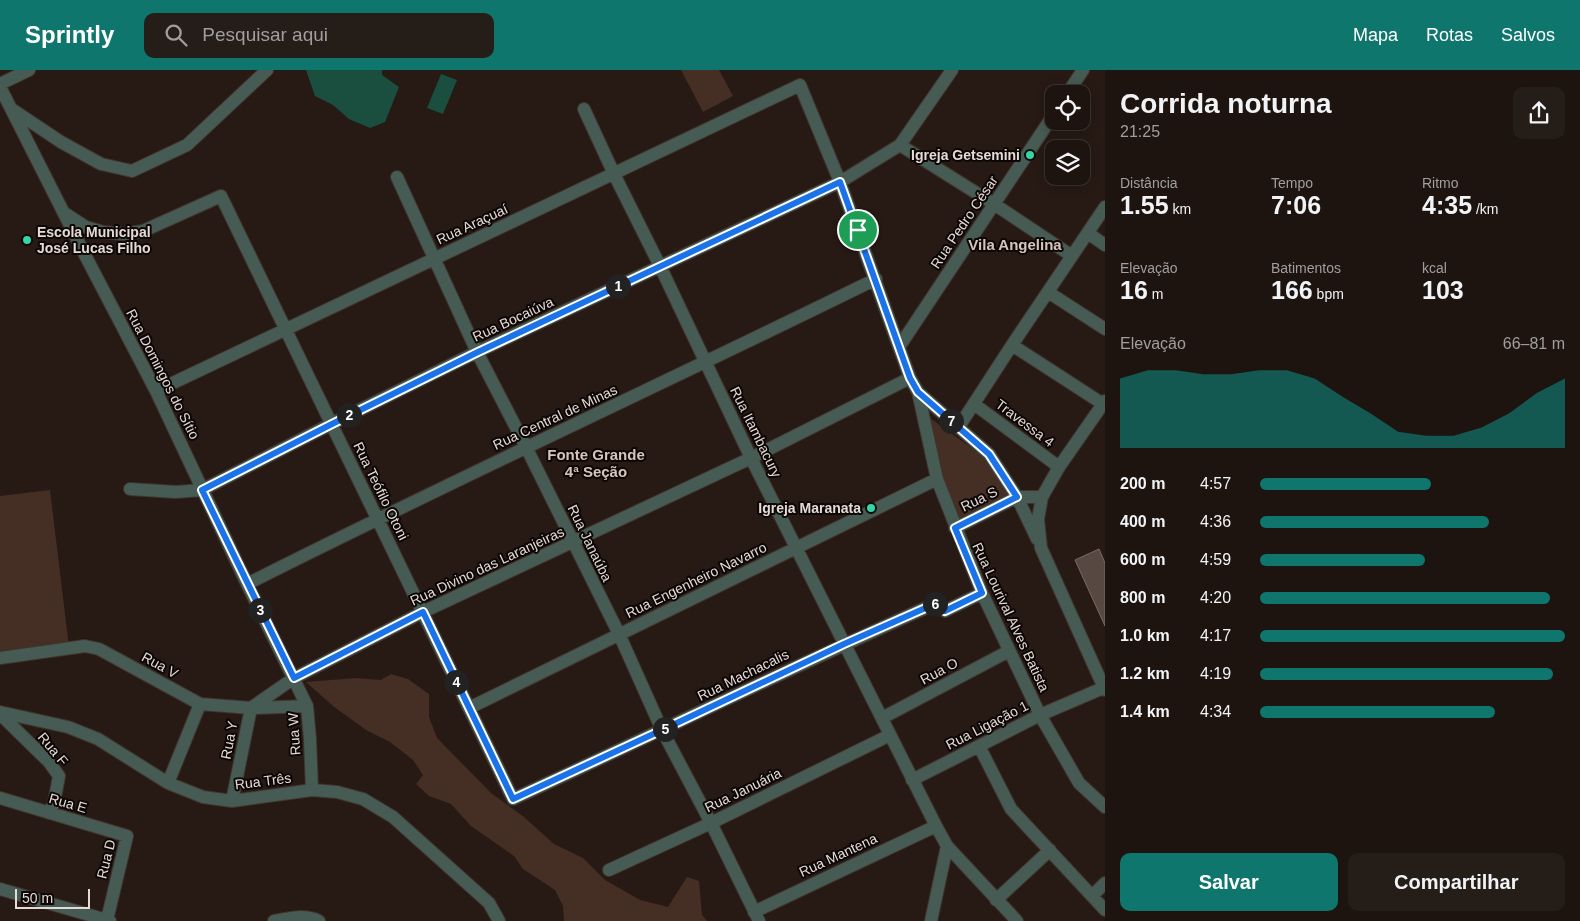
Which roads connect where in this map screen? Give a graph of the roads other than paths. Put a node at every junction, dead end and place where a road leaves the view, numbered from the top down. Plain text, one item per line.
1 (29, 70) edge
2 (267, 70) edge
3 (952, 70) edge
4 (1083, 70) edge
5 (800, 84) joint
6 (0, 85) edge
7 (1073, 85) edge
8 (11, 109) junction
9 (584, 109) dead end
10 (1045, 128) edge
11 (900, 145) junction
12 (614, 174) junction
13 (396, 176) dead end
14 (840, 182) junction
15 (994, 204) junction
16 (1105, 207) edge
17 (63, 212) junction
18 (1088, 233) junction
19 (1105, 246) edge
20 (1072, 256) junction
21 (434, 258) junction
22 (660, 266) junction
23 (876, 279) junction
24 (1048, 292) junction
25 (1105, 329) edge
26 (286, 330) junction
27 (1012, 345) junction
28 (899, 347) junction
29 (478, 352) junction
30 (706, 362) junction
31 (910, 378) junction
32 (156, 390) junction
33 (918, 392) junction
34 (1104, 402) edge
35 (974, 404) junction
36 (332, 424) junction
37 (958, 428) junction
38 (526, 447) junction
39 (751, 458) junction
40 (1059, 467) junction
41 (937, 479) junction
42 (130, 488) dead end
43 (202, 490) junction
44 (1017, 497) junction
45 (1042, 497) junction
46 (377, 518) junction
47 (955, 528) junction
48 (572, 542) junction
49 (796, 548) junction
50 (1041, 548) junction
51 (247, 584) junction
52 (982, 593) junction
53 (423, 612) junction
54 (619, 634) junction
55 (844, 644) junction
56 (1009, 650) junction
57 (0, 658) edge
58 (294, 678) junction
59 (1104, 689) edge
60 (200, 704) junction
61 (307, 706) junction
62 (251, 708) junction
63 (469, 708) junction
64 (0, 713) edge
65 (1040, 715) junction
66 (882, 718) junction
67 (662, 730) junction
68 (890, 735) junction
69 (979, 746) junction
70 (912, 780) junction
71 (168, 783) junction
72 (312, 790) junction
73 (0, 798) edge
74 (513, 799) joint
75 (232, 801) junction
76 (1104, 803) edge
77 (49, 813) junction
78 (711, 823) junction
79 (936, 826) junction
80 (128, 836) joint
81 (947, 846) junction
82 (1050, 850) junction
83 (609, 870) dead end
84 (1105, 883) edge
85 (0, 890) edge
86 (1092, 896) junction
87 (996, 900) junction
88 (1105, 910) edge
89 (756, 917) edge
90 (109, 920) edge
91 (274, 921) edge
92 (319, 921) edge
93 (499, 921) edge
94 (931, 921) edge
95 (1017, 921) edge

1 - 6 street
2 - 8 street
3 - 11 street
4 - 7 street
5 - 12 street, Rua Araçuaí
5 - 14 street, Rua Lourival Alves Batista
6 - 8 street, Rua Domingos do Sítio
8 - 17 street, Rua Domingos do Sítio
9 - 12 street, Rua Itambacury
10 - 15 street, Rua Pedro César
11 - 14 street, Rua Bocaiúva
11 - 15 street
12 - 21 street, Rua Araçuaí
12 - 22 street, Rua Itambacury
13 - 21 street, Rua Janaúba
14 - 22 street, Rua Bocaiúva
14 - 23 street, Rua Lourival Alves Batista
15 - 20 street
15 - 28 street, Rua Pedro César
16 - 18 street
17 - 26 street, Rua Teófilo Otoni
17 - 32 street, Rua Domingos do Sítio
18 - 19 street
18 - 20 street
20 - 24 street
21 - 26 street, Rua Araçuaí
21 - 29 street, Rua Janaúba
22 - 29 street, Rua Bocaiúva
22 - 30 street, Rua Itambacury
23 - 28 street, Rua Lourival Alves Batista
23 - 30 street, Rua Central de Minas
24 - 25 street
24 - 27 street
26 - 32 street, Rua Araçuaí
26 - 36 street, Rua Teófilo Otoni
27 - 34 street
27 - 35 street
28 - 31 street, Rua Lourival Alves Batista
29 - 36 street, Rua Bocaiúva
29 - 38 street, Rua Janaúba
30 - 38 street, Rua Central de Minas
30 - 39 street, Rua Itambacury
31 - 33 street, Rua Lourival Alves Batista
31 - 39 street, Rua Divino das Laranjeiras
32 - 43 street, Rua Domingos do Sítio
33 - 37 street
33 - 41 street, Rua Lourival Alves Batista
34 - 40 street
35 - 37 street
35 - 40 street, Travessa 4
36 - 43 street, Rua Bocaiúva
36 - 46 street, Rua Teófilo Otoni
37 - 44 street
38 - 46 street, Rua Central de Minas
38 - 48 street, Rua Janaúba
39 - 48 street, Rua Divino das Laranjeiras
39 - 49 street, Rua Itambacury
40 - 45 street
41 - 47 street, Rua Lourival Alves Batista
41 - 49 street, Rua Engenheiro Navarro
42 - 43 street
43 - 51 street, Rua Domingos do Sítio
44 - 45 street
44 - 47 street, Rua S
44 - 50 street
45 - 50 street
46 - 51 street, Rua Central de Minas
46 - 53 street, Rua Teófilo Otoni
47 - 52 street, Rua Lourival Alves Batista
48 - 53 street, Rua Divino das Laranjeiras
48 - 54 street, Rua Janaúba
49 - 54 street, Rua Engenheiro Navarro
49 - 55 street, Rua Itambacury
50 - 59 street
51 - 58 street, Rua Domingos do Sítio
52 - 55 street, Rua Machacalis
52 - 56 street, Rua Lourival Alves Batista
53 - 58 street, Rua Divino das Laranjeiras
53 - 63 street, Rua Teófilo Otoni
54 - 63 street, Rua Engenheiro Navarro
54 - 67 street, Rua Janaúba
55 - 66 street, Rua Itambacury
55 - 67 street, Rua Machacalis
56 - 65 street, Rua Lourival Alves Batista
56 - 66 street, Rua O
57 - 60 street, Rua V
58 - 61 street, Rua W
58 - 62 street, Rua Y
59 - 65 street, Rua Ligação 1
60 - 62 street, Rua V
60 - 71 street
61 - 62 street, Rua V
61 - 72 street, Rua W
62 - 75 street, Rua Y
63 - 74 street, Rua Teófilo Otoni
64 - 71 street, Rua Três
64 - 77 street, Rua F
65 - 69 street, Rua Ligação 1
65 - 76 street, Rua Lourival Alves Batista
66 - 68 street, Rua Itambacury
67 - 74 street, Rua Machacalis
67 - 78 street, Rua Janaúba
68 - 70 street, Rua Itambacury
68 - 78 street, Rua Januária
69 - 70 street, Rua Ligação 1
69 - 82 street
70 - 79 street, Rua Itambacury
71 - 75 street, Rua Três
72 - 75 street, Rua Três
72 - 93 street, Rua Três
73 - 77 street, Rua E
77 - 80 street, Rua E
78 - 83 street, Rua Januária
78 - 89 street, Rua Janaúba
79 - 81 street, Rua Itambacury
79 - 89 street, Rua Mantena
80 - 90 street, Rua D
81 - 87 street, Rua Itambacury
81 - 94 street
82 - 86 street
82 - 87 street
84 - 86 street
85 - 90 street
86 - 88 street
87 - 95 street, Rua Itambacury
91 - 92 street

